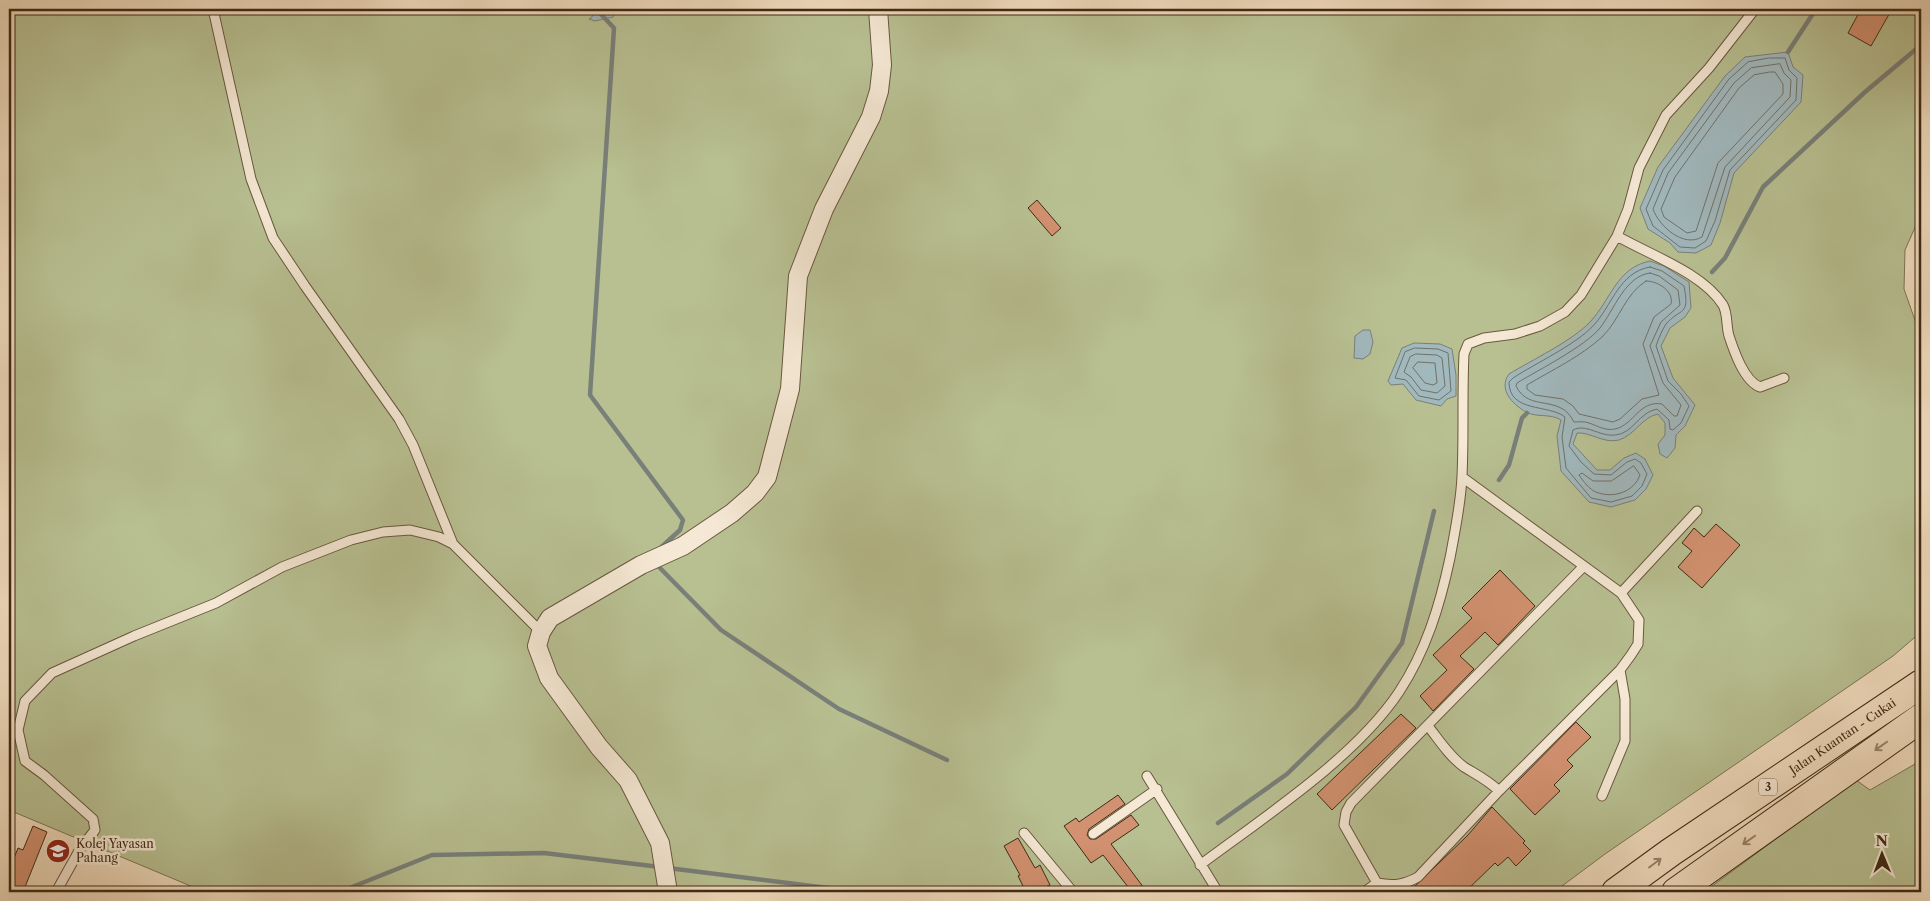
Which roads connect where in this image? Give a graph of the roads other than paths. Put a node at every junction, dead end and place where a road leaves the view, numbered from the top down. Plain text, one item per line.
1 (213, 9) edge
2 (878, 9) edge
3 (1755, 9) edge
4 (1617, 236) junction
5 (1784, 378) dead end
6 (1462, 477) junction
7 (1696, 511) dead end
8 (453, 544) junction
9 (1583, 567) junction
10 (1621, 593) junction
11 (541, 632) junction
12 (1620, 670) junction
13 (1921, 684) edge
14 (1921, 718) edge
15 (1428, 726) junction
16 (1147, 776) dead end
17 (1157, 789) junction
18 (1499, 791) junction
19 (1602, 796) dead end
20 (1024, 833) dead end
21 (1093, 834) dead end
22 (1200, 865) junction
23 (1377, 883) junction
24 (667, 889) edge
25 (56, 892) edge
26 (1073, 892) edge
27 (1218, 892) edge
28 (1364, 892) edge
29 (1616, 892) edge
30 (1676, 892) edge

1 - 8 lane
2 - 11 street
3 - 4 lane
4 - 5 lane
4 - 6 lane
6 - 9 lane
6 - 22 lane
7 - 10 lane
8 - 11 lane
8 - 25 lane
9 - 10 lane
9 - 15 lane
10 - 12 lane
11 - 24 street
12 - 18 lane
12 - 19 lane
29 -> 13 highway, Jalan Kuantan - Cukai / 3
14 -> 30 highway
15 - 18 lane
15 - 23 lane
16 - 17 lane
17 - 21 lane
17 - 22 lane
18 - 23 lane
20 - 26 lane
22 - 27 lane
23 - 28 lane

